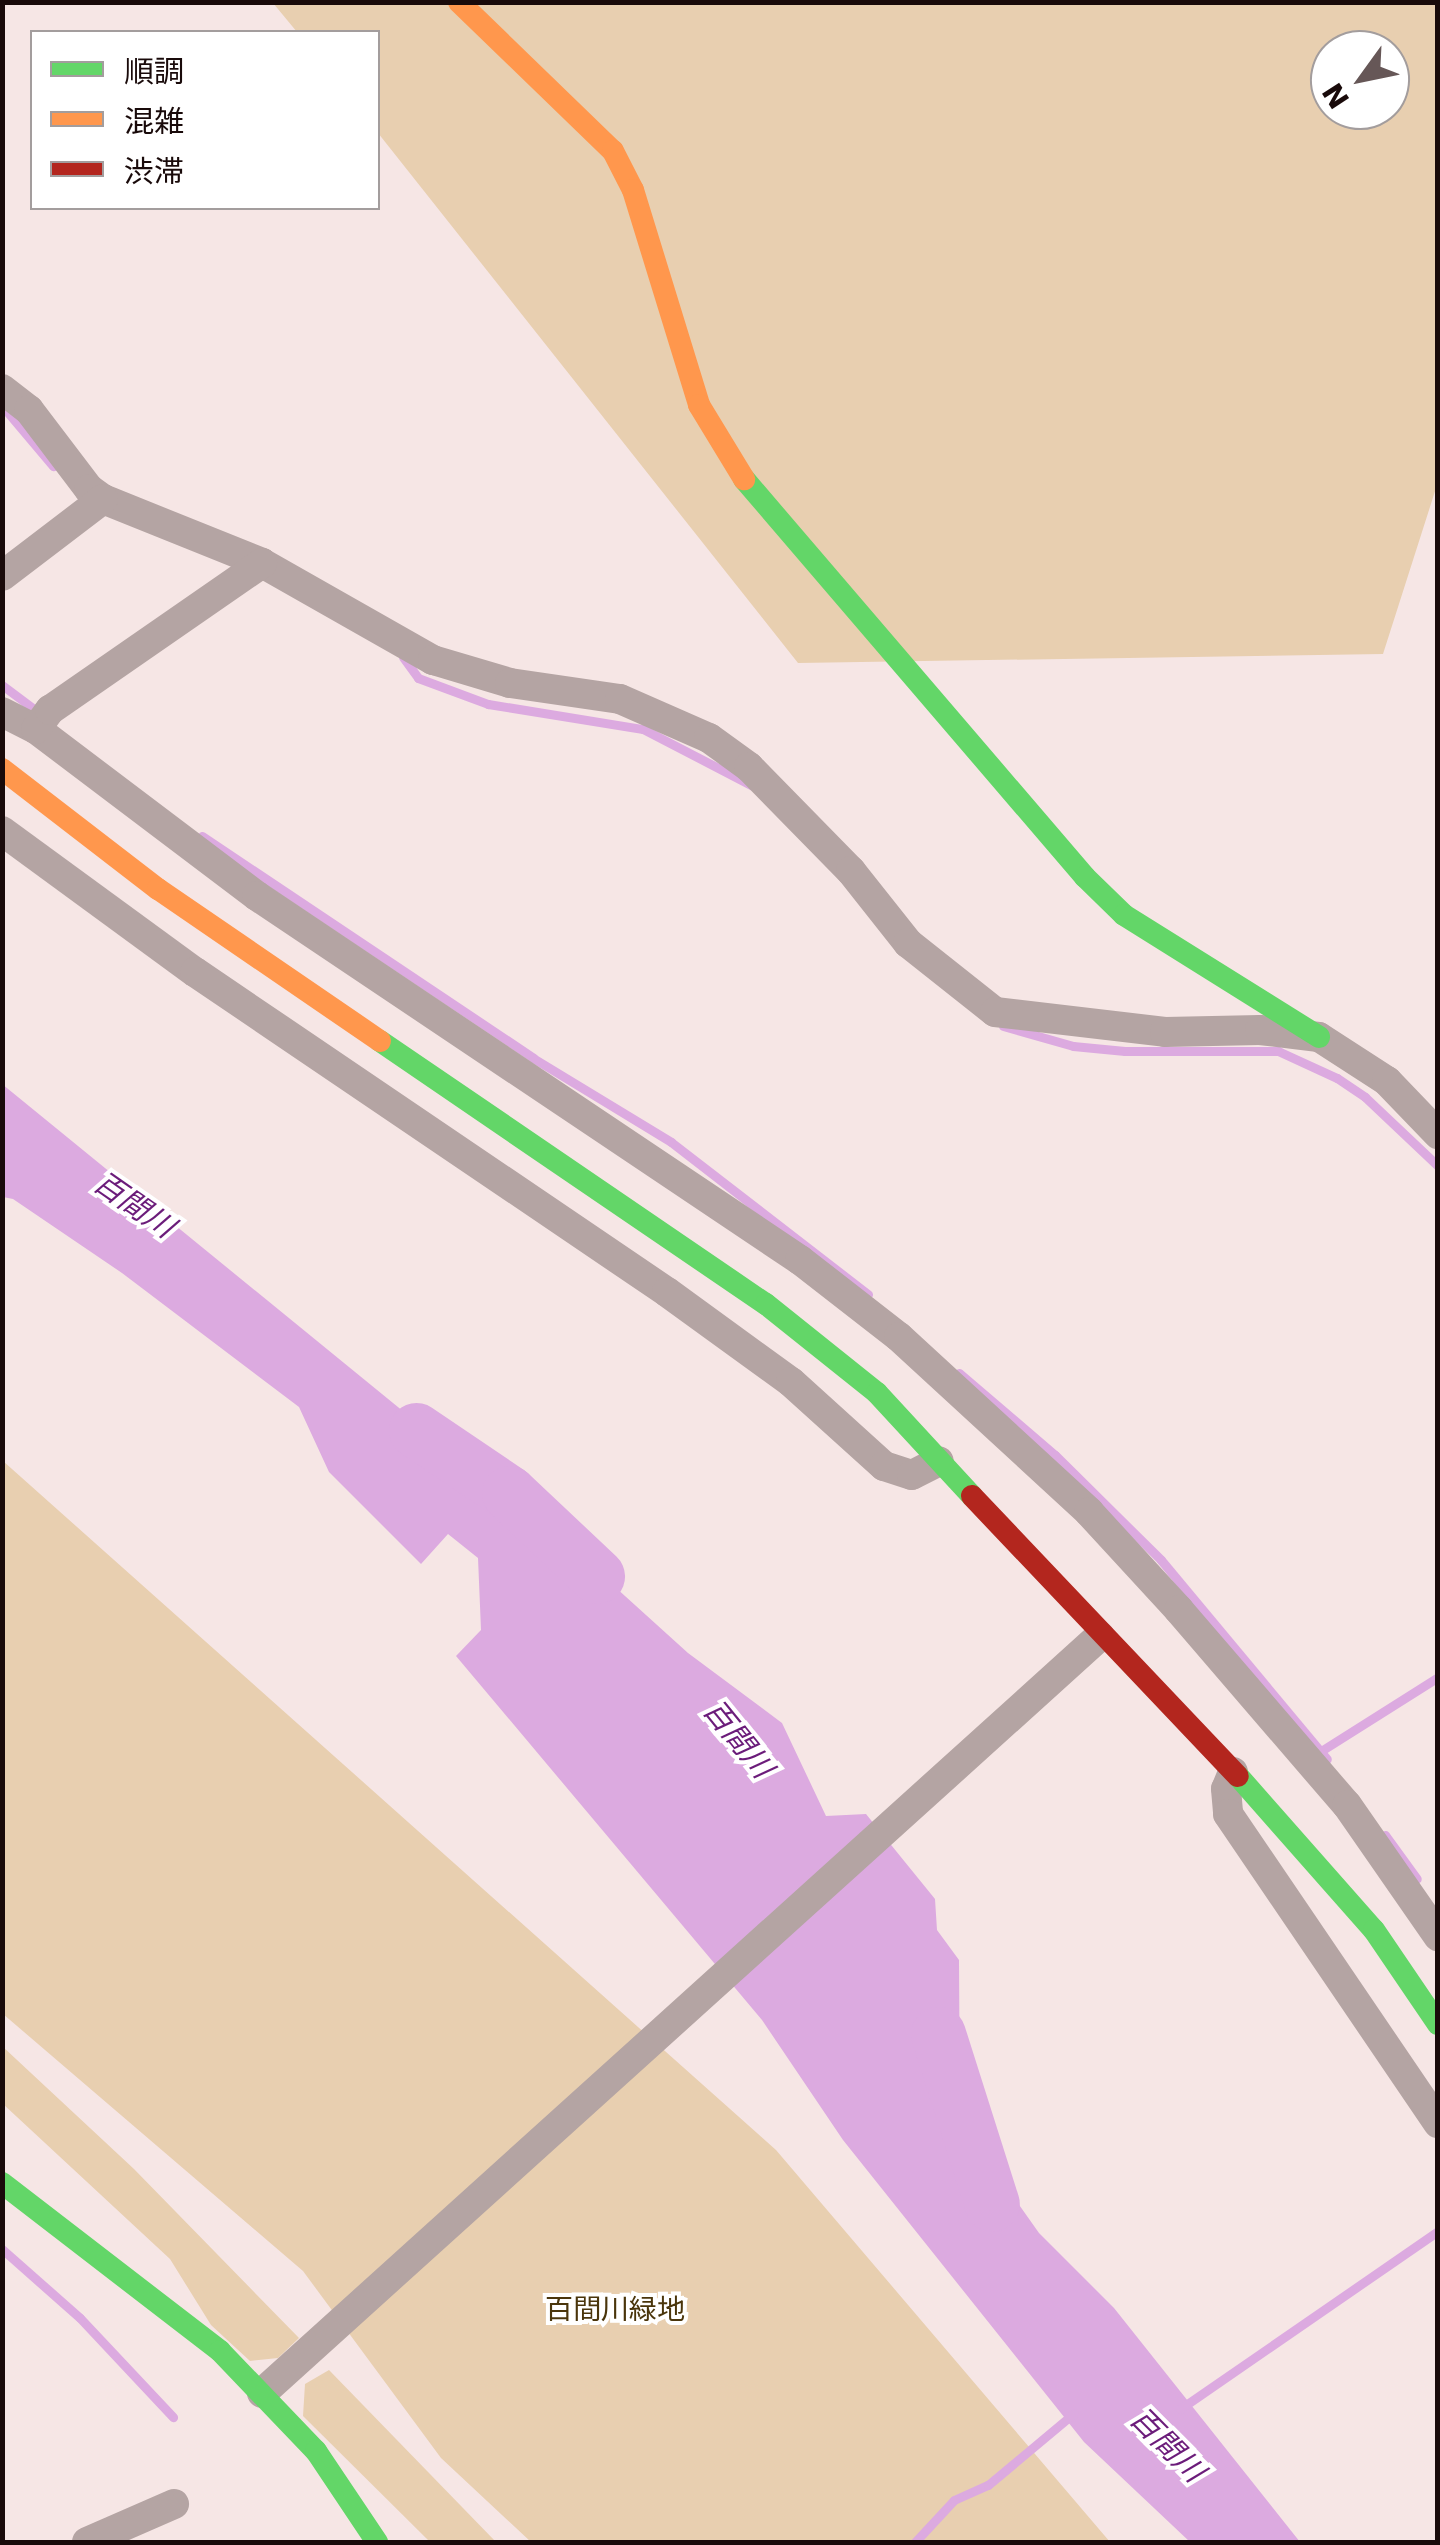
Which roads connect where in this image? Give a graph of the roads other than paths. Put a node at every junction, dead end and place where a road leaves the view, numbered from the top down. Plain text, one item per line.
1 (459, 2) edge
2 (2, 389) edge
3 (103, 499) junction
4 (262, 563) junction
5 (2, 576) edge
6 (2, 712) edge
7 (42, 720) junction
8 (2, 769) edge
9 (2, 830) edge
10 (1319, 1037) junction
11 (1438, 1134) edge
12 (940, 1461) junction
13 (1100, 1636) junction
14 (1233, 1772) junction
15 (1438, 1936) edge
16 (1438, 2024) edge
17 (1438, 2123) edge
18 (2, 2182) edge
19 (270, 2386) junction
20 (174, 2504) dead end
21 (86, 2542) edge
22 (378, 2542) edge

1 - 10 street
2 - 3 street
3 - 4 street
3 - 5 street
4 - 7 street
4 - 10 street
6 - 7 street
7 - 15 street
8 - 12 street
9 - 12 street
10 - 11 street
12 - 13 street
13 - 14 street
13 - 19 street
14 - 16 street
14 - 17 street
18 - 19 street
19 - 22 street
20 - 21 street

